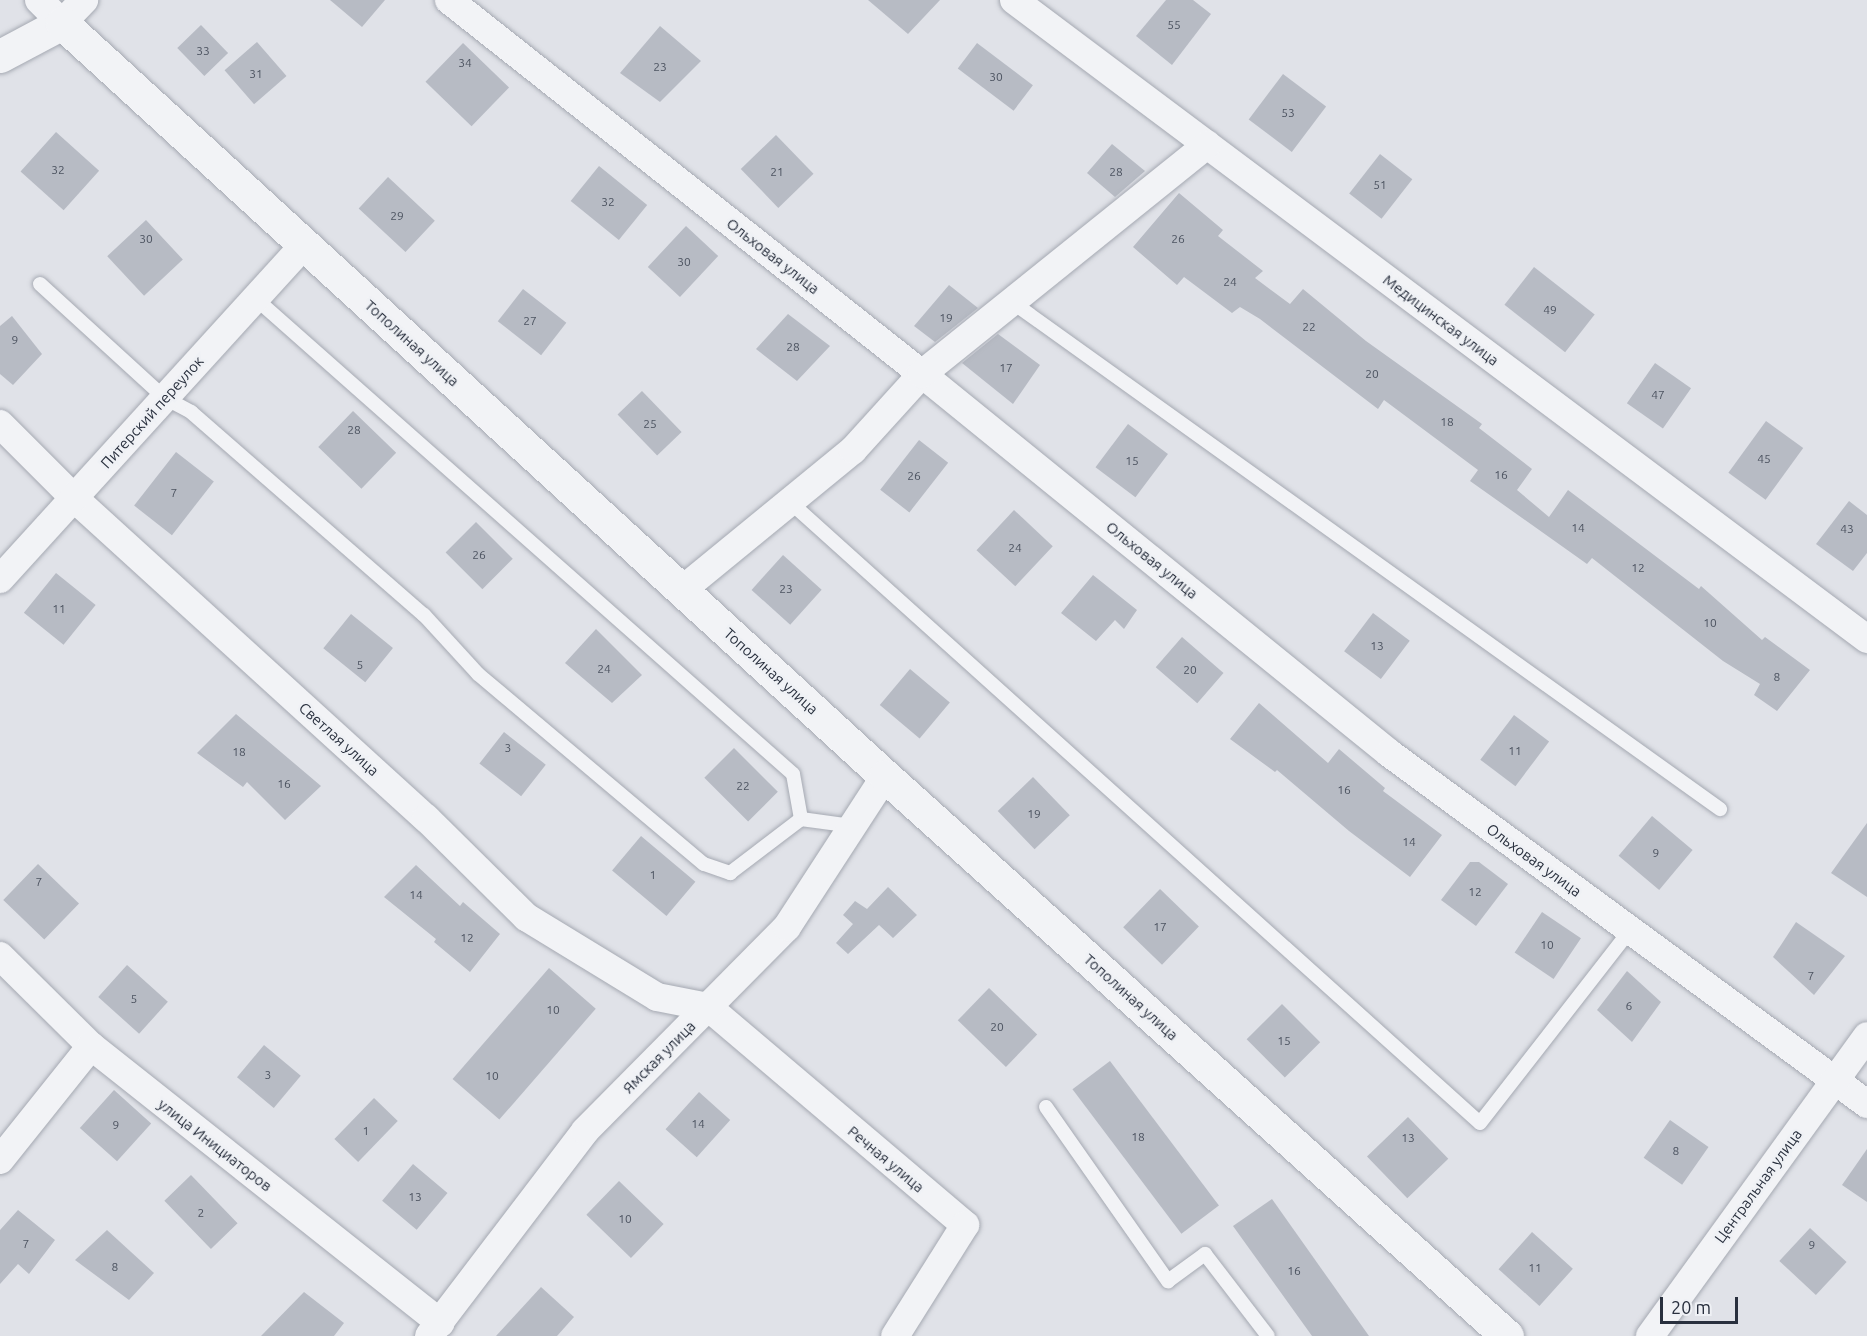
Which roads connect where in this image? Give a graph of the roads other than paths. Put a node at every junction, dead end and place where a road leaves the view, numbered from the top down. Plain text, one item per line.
1 (39, 0) edge
2 (84, 0) edge
3 (450, 0) edge
4 (1014, 0) edge
5 (62, 23) junction
6 (0, 57) edge
7 (1207, 145) junction
8 (304, 245) junction
9 (40, 284) dead end
10 (255, 298) junction
11 (1012, 302) junction
12 (922, 374) junction
13 (165, 398) junction
14 (0, 424) edge
15 (74, 498) junction
16 (790, 502) junction
17 (0, 579) edge
18 (682, 590) junction
19 (1867, 639) edge
20 (885, 776) junction
21 (1720, 809) dead end
22 (801, 819) junction
23 (852, 826) junction
24 (1630, 930) junction
25 (0, 956) edge
26 (708, 1007) junction
27 (1867, 1036) edge
28 (90, 1046) junction
29 (1833, 1080) junction
30 (1867, 1104) edge
31 (1046, 1107) dead end
32 (0, 1160) edge
33 (434, 1329) edge
34 (895, 1336) edge
35 (1268, 1336) edge
36 (1508, 1336) edge
37 (1650, 1336) edge

1 - 5 street, Тополиная улица
2 - 5 street
3 - 12 street, Ольховая улица
4 - 7 street, Медицинская улица
5 - 6 street
5 - 8 street, Тополиная улица
7 - 11 street
7 - 19 street, Медицинская улица
8 - 10 street, Питерский переулок
8 - 18 street, Тополиная улица
9 - 13 lane
10 - 13 street, Питерский переулок
10 - 22 lane
11 - 12 street
11 - 21 lane
12 - 16 street
12 - 24 street, Ольховая улица
13 - 15 street, Питерский переулок
13 - 22 lane
14 - 15 street, Светлая улица
15 - 17 street, Питерский переулок
15 - 26 street, Светлая улица
16 - 18 street
16 - 24 lane
18 - 20 street, Тополиная улица
20 - 23 street, Ямская улица
20 - 36 street, Тополиная улица
22 - 23 lane
23 - 26 street, Ямская улица
24 - 29 street, Ольховая улица
25 - 28 street, улица Инициаторов
26 - 33 street, Ямская улица
26 - 34 street, Речная улица
27 - 29 street, Центральная улица
28 - 32 street
28 - 33 street, улица Инициаторов
29 - 30 street, Ольховая улица
29 - 37 street, Центральная улица
31 - 35 lane

